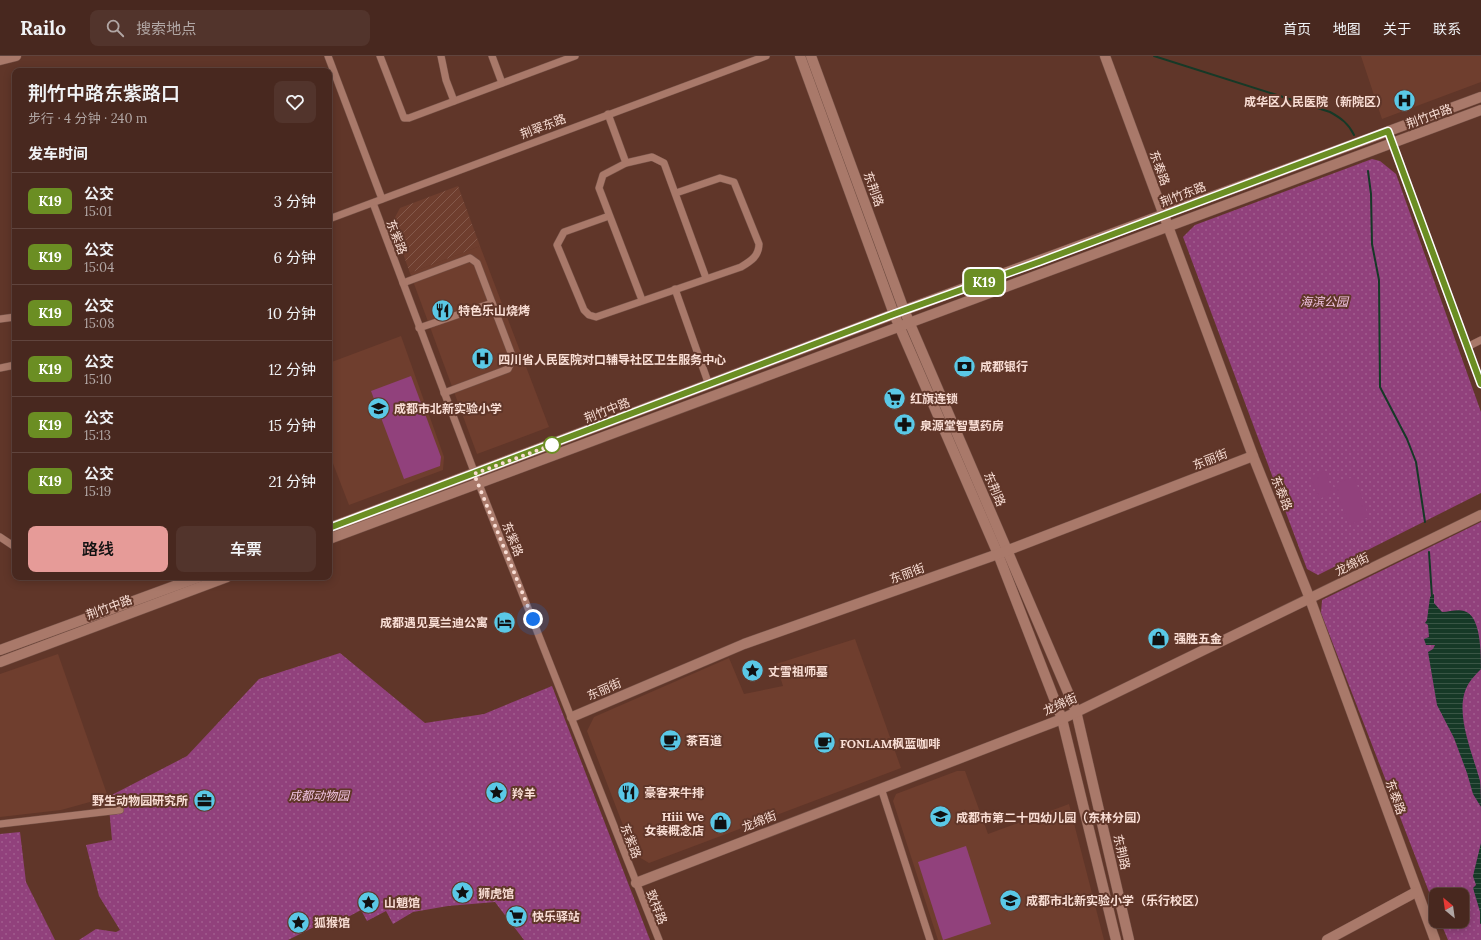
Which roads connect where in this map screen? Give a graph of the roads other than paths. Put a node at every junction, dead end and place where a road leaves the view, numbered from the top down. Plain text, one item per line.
1 (16, 56) edge
2 (328, 56) edge
3 (380, 56) edge
4 (442, 56) edge
5 (492, 56) edge
6 (575, 56) edge
7 (766, 56) edge
8 (800, 56) edge
9 (811, 56) edge
10 (1105, 56) edge
11 (0, 60) edge
12 (502, 83) junction
13 (1481, 97) edge
14 (454, 101) junction
15 (1481, 110) edge
16 (608, 114) junction
17 (1388, 131) junction
18 (1392, 144) junction
19 (626, 163) junction
20 (676, 193) junction
21 (382, 199) junction
22 (373, 203) junction
23 (1163, 215) junction
24 (609, 216) junction
25 (332, 218) edge
26 (1168, 226) junction
27 (706, 278) junction
28 (403, 283) junction
29 (675, 289) junction
30 (642, 300) junction
31 (492, 303) junction
32 (904, 310) junction
33 (894, 314) junction
34 (12, 317) edge
35 (0, 319) edge
36 (910, 322) junction
37 (899, 326) junction
38 (419, 328) junction
39 (1481, 340) edge
40 (1467, 347) junction
41 (12, 366) edge
42 (0, 368) edge
43 (1481, 384) edge
44 (709, 385) junction
45 (444, 393) junction
46 (1253, 456) junction
47 (477, 478) junction
48 (1481, 515) edge
49 (332, 527) edge
50 (0, 537) edge
51 (332, 538) edge
52 (12, 545) edge
53 (1002, 552) junction
54 (191, 580) edge
55 (210, 580) edge
56 (1310, 599) junction
57 (0, 650) edge
58 (0, 662) edge
59 (1076, 712) junction
60 (572, 717) junction
61 (1062, 719) junction
62 (881, 788) junction
63 (120, 810) dead end
64 (0, 824) edge
65 (636, 883) junction
66 (1416, 892) junction
67 (659, 940) edge
68 (930, 940) edge
69 (1116, 940) edge
70 (1129, 940) edge
71 (1327, 940) edge
72 (1435, 940) edge

1 - 11 street
2 - 21 street
3 - 14 street
4 - 14 street
5 - 12 street
6 - 12 street
7 - 16 street, 荆翠东路
8 - 33 street, 东荆路
9 - 32 street, 东荆路
10 - 23 street, 东泰路
12 - 14 street
13 - 17 street, 荆竹东路
15 - 18 street, 荆竹中路
16 - 19 street
16 - 21 street, 荆翠东路
17 - 18 street
17 - 23 street, 荆竹东路
18 - 26 street, 荆竹中路
18 - 40 street
19 - 20 street
19 - 24 street
20 - 27 street
20 - 27 street
21 - 22 street, 荆翠东路
22 - 25 street, 荆翠东路
22 - 28 street, 东紫路
23 - 26 street, 东泰路
23 - 32 street, 荆竹东路
24 - 30 street
24 - 30 street
26 - 36 street, 荆竹中路
26 - 46 street, 东泰路
27 - 29 street
28 - 31 street
28 - 38 street, 东紫路
29 - 30 street
29 - 44 street
31 - 38 street
31 - 45 street
32 - 33 street, 荆竹东路
32 - 36 street, 东荆路
33 - 37 street, 东荆路
33 - 44 street, 荆竹中路
34 - 35 street
36 - 37 street, 荆竹中路
36 - 53 street, 东荆路
37 - 47 street, 荆竹中路
37 - 53 street, 东荆路
38 - 45 street, 东紫路
39 - 40 street
40 - 43 street
41 - 42 street
44 - 47 street, 荆竹中路
45 - 47 street, 东紫路
46 - 53 street, 东丽街
46 - 56 street, 东泰路
47 - 49 street, 荆竹中路
47 - 51 street, 荆竹中路
47 - 60 street, 东紫路
48 - 56 street, 龙绵街
50 - 52 street
53 - 59 street, 东荆路
53 - 60 street, 东丽街
53 - 61 street, 东荆路
54 - 57 street, 荆竹中路
55 - 58 street, 荆竹中路
56 - 59 street, 龙绵街
56 - 66 street, 东泰路
59 - 61 street, 龙绵街
59 - 70 street, 东荆路
60 - 65 street, 东紫路
61 - 62 street, 龙绵街
61 - 69 street, 东荆路
62 - 65 street, 龙绵街
62 - 68 street
63 - 64 street
65 - 67 street, 致祥路
66 - 71 street
66 - 72 street, 东泰路

